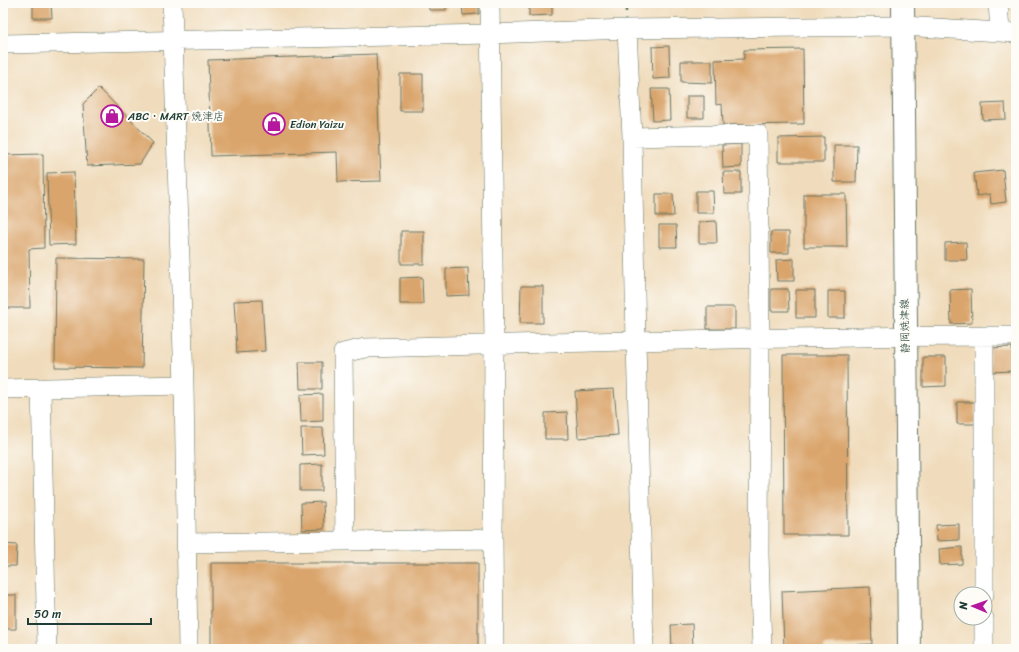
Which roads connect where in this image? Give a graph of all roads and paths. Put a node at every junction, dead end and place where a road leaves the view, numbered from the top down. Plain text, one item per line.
1 (172, 3) edge
2 (490, 3) edge
3 (903, 3) edge
4 (998, 3) edge
5 (903, 26) junction
6 (626, 29) junction
7 (1008, 32) edge
8 (490, 34) junction
9 (173, 40) junction
10 (3, 44) edge
11 (632, 137) junction
12 (906, 336) junction
13 (984, 336) junction
14 (1016, 336) edge
15 (760, 338) junction
16 (636, 342) junction
17 (494, 345) junction
18 (184, 385) junction
19 (41, 388) junction
20 (3, 389) edge
21 (493, 539) junction
22 (345, 540) junction
23 (186, 543) junction
24 (984, 586) edge
25 (984, 626) edge
26 (47, 649) edge
27 (188, 649) edge
28 (494, 649) edge
29 (644, 649) edge
30 (762, 649) edge
31 (909, 649) edge
32 (984, 649) edge

1 - 9 street
2 - 8 street
3 - 5 main road, 静岡焼津線
4 - 7 street
5 - 6 street
5 - 7 street
5 - 12 main road, 静岡焼津線
6 - 8 street
6 - 11 street
8 - 9 street
8 - 17 street
9 - 10 street
9 - 18 street
11 - 15 street
11 - 16 street
12 - 13 street
12 - 15 street
12 - 31 main road, 静岡焼津線
13 - 14 street
13 - 24 street
15 - 16 street
15 - 30 street
16 - 17 street
16 - 29 street
17 - 21 street
17 - 22 street
18 - 19 street
18 - 23 street
19 - 20 street
19 - 26 street
21 - 22 street
21 - 28 street
22 - 23 street
23 - 27 street
25 - 32 street

